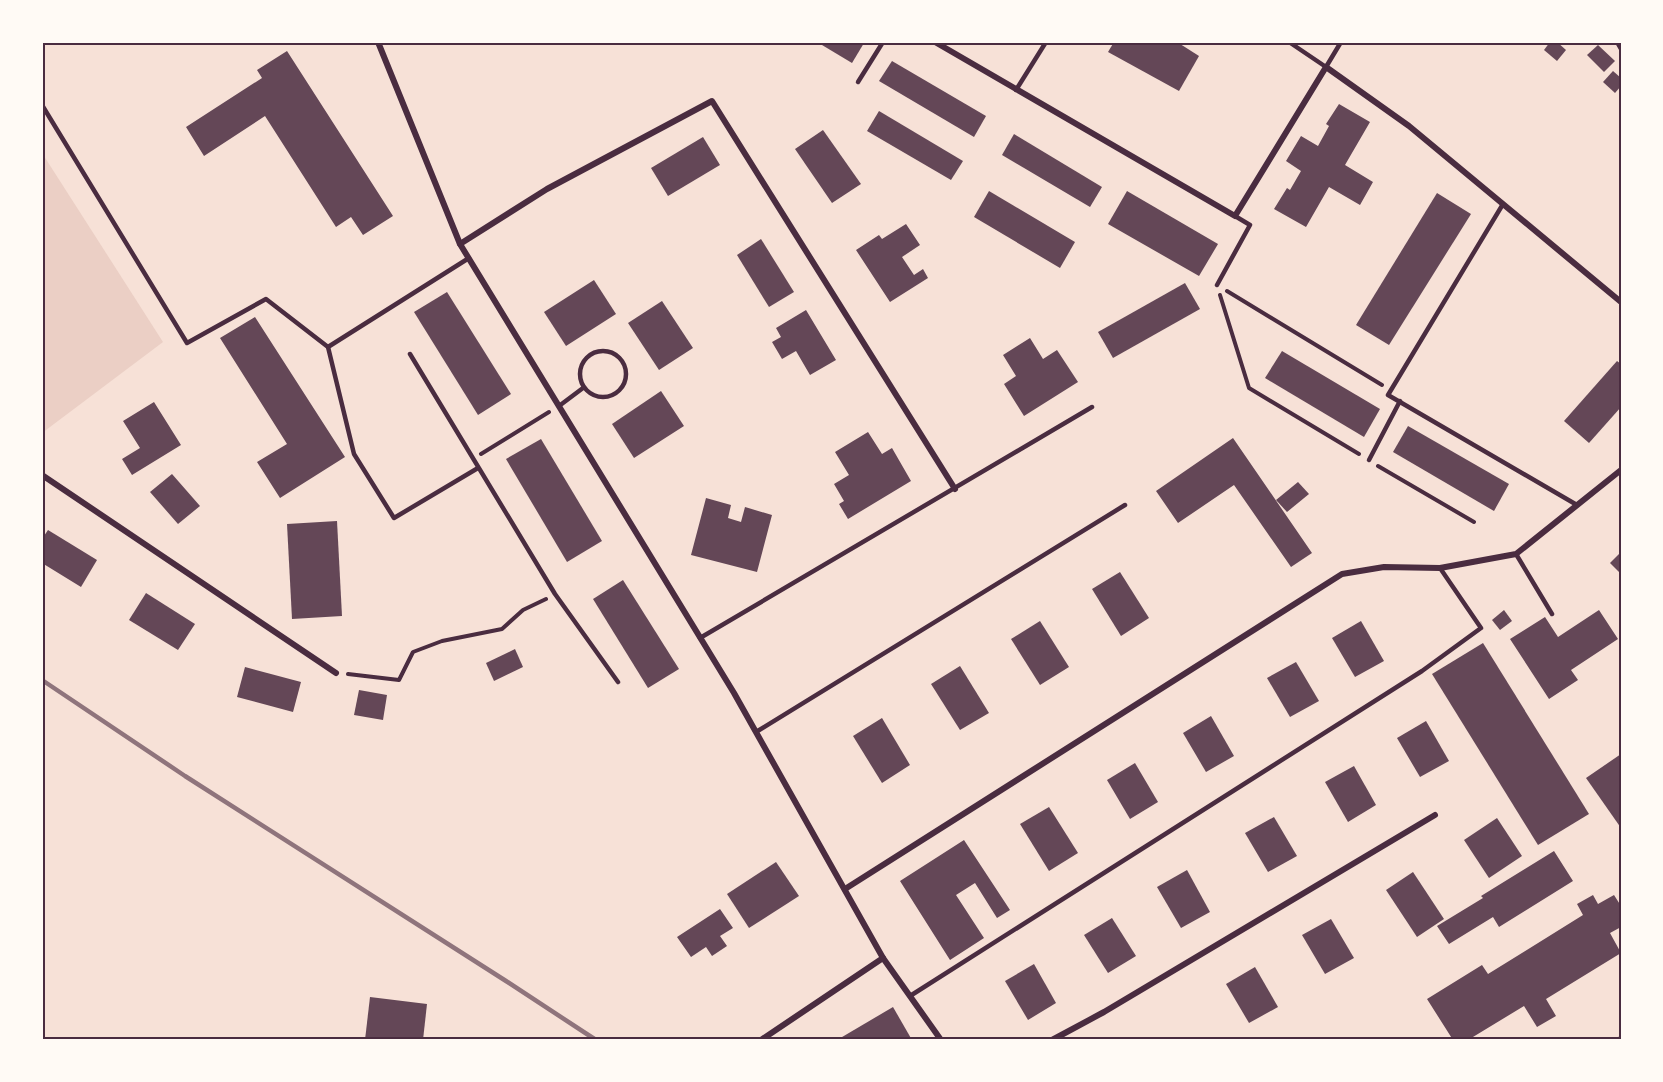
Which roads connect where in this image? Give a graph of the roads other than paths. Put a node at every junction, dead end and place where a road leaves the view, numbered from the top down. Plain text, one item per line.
1 (378, 42) edge
2 (884, 42) edge
3 (935, 42) edge
4 (1046, 42) edge
5 (1289, 42) edge
6 (1341, 42) edge
7 (1617, 42) edge
8 (947, 45) edge
9 (1621, 49) edge
10 (1326, 67) junction
11 (858, 82) dead end
12 (1016, 90) junction
13 (42, 105) edge
14 (1503, 204) junction
15 (1235, 216) junction
16 (460, 244) junction
17 (469, 258) junction
18 (1217, 285) road end
19 (1621, 302) edge
20 (328, 346) junction
21 (410, 354) dead end
22 (583, 388) junction
23 (1400, 401) junction
24 (559, 406) junction
25 (1092, 407) dead end
26 (1369, 460) road end
27 (478, 468) junction
28 (1621, 470) edge
29 (42, 475) edge
30 (955, 489) junction
31 (1125, 505) dead end
32 (1577, 505) junction
33 (1516, 554) junction
34 (1440, 568) junction
35 (1552, 614) dead end
36 (700, 638) junction
37 (336, 673) road end
38 (618, 682) dead end
39 (756, 732) junction
40 (1435, 815) dead end
41 (845, 889) junction
42 (884, 958) junction
43 (910, 996) junction
44 (761, 1040) edge
45 (941, 1040) edge
46 (1052, 1040) edge

1 - 16 street
2 - 11 lane
3 - 8 street
4 - 12 lane
5 - 10 lane
6 - 10 lane
7 - 9 lane
8 - 12 street
10 - 14 street
10 - 15 street
12 - 15 street
13 - 20 lane
14 - 19 street
14 - 23 lane
15 - 18 lane
16 - 17 street
16 - 30 street
17 - 20 lane
17 - 24 street
20 - 27 lane
21 - 27 lane
22 - 22 lane
22 - 24 lane
23 - 26 lane
23 - 32 lane
24 - 36 street
25 - 30 lane
27 - 38 lane
28 - 32 street
29 - 37 street
30 - 36 lane
31 - 39 lane
32 - 33 street
33 - 34 street
33 - 35 lane
34 - 41 street
34 - 43 lane
36 - 39 street
39 - 41 street
40 - 46 street
41 - 42 street
42 - 43 street
42 - 44 street
43 - 45 street

